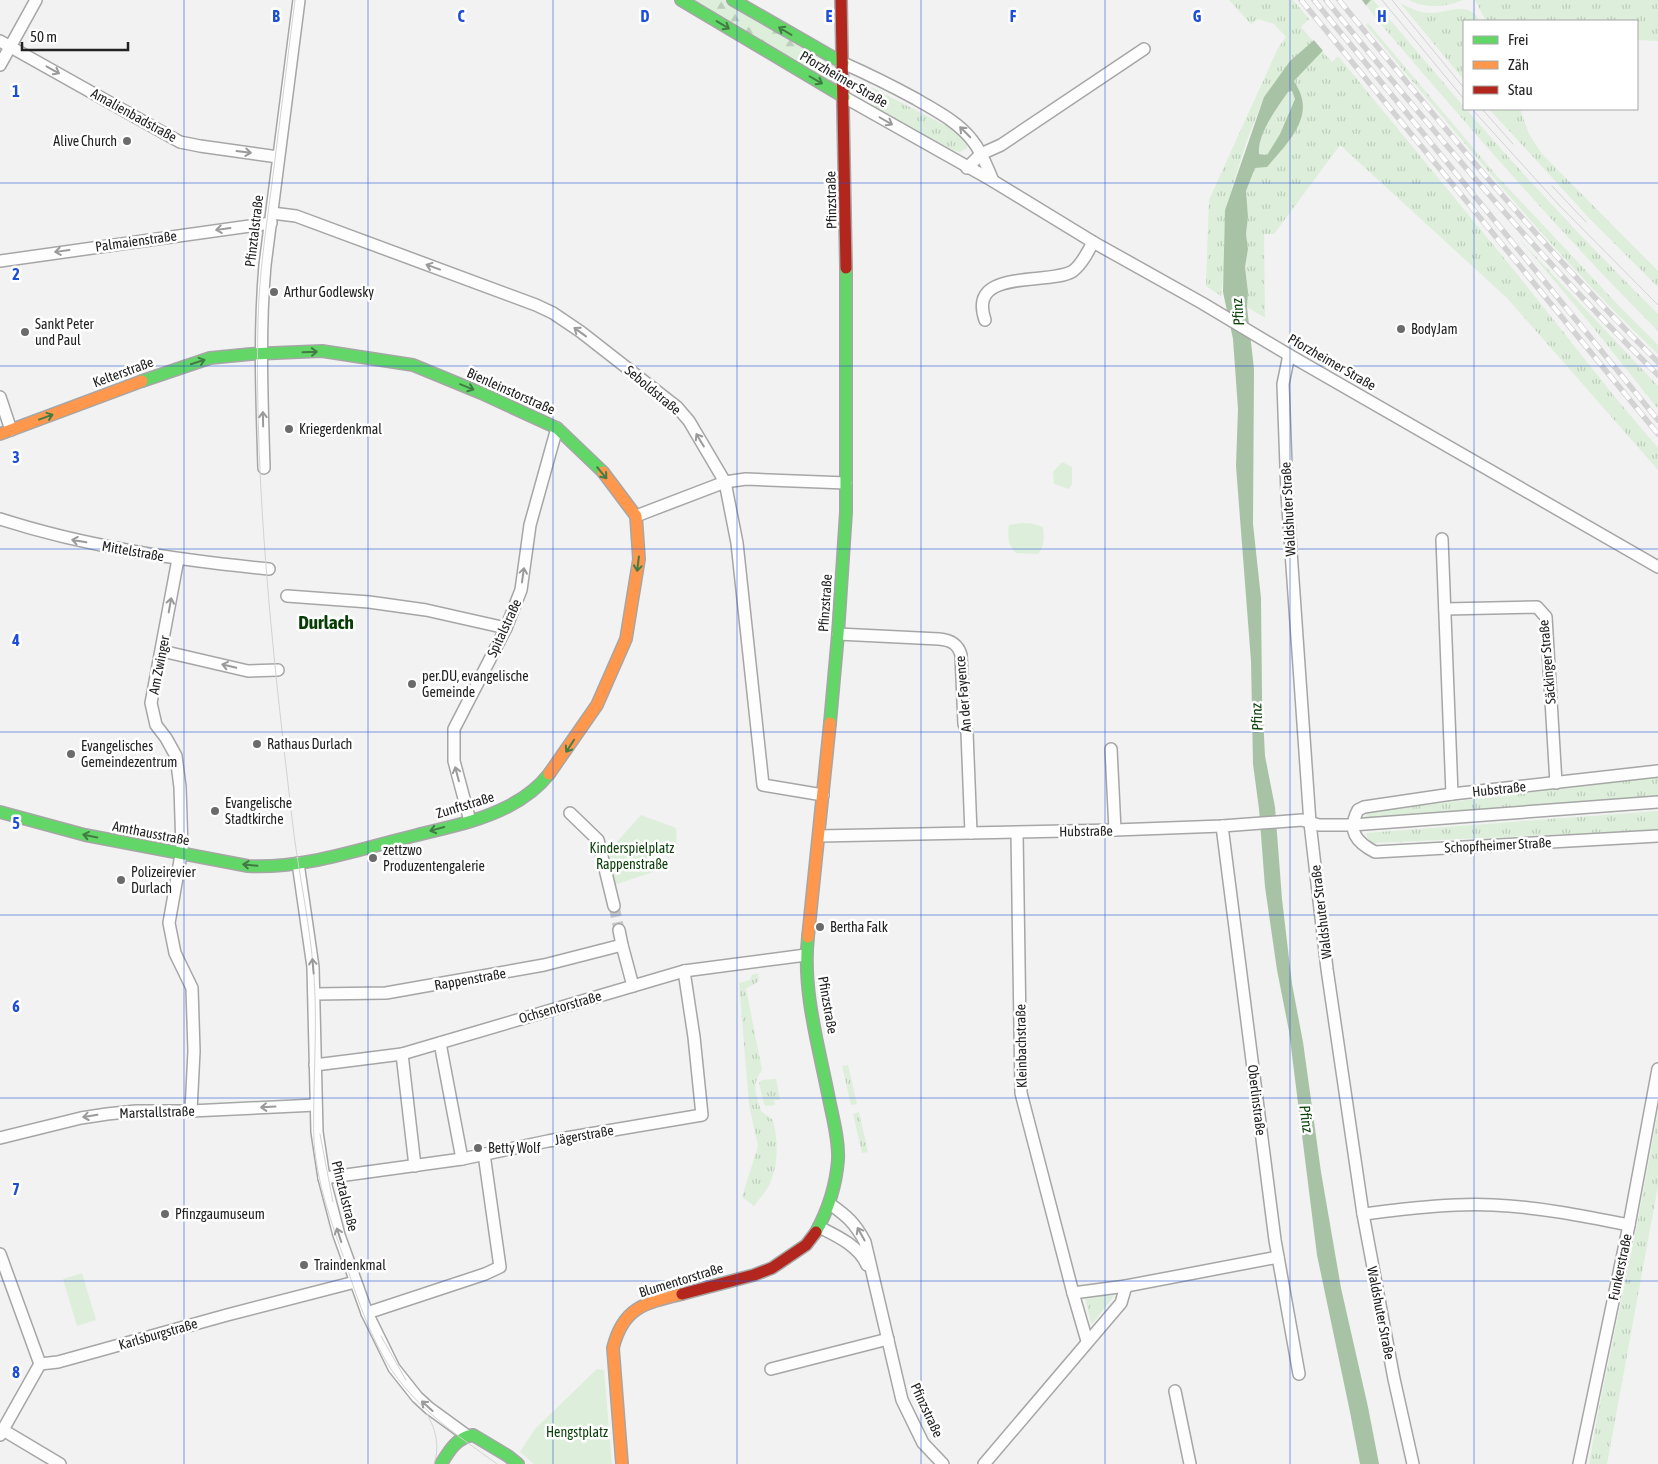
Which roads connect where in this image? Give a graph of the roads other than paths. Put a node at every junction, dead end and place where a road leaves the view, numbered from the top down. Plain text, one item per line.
1 (36, 0) edge
2 (299, 0) edge
3 (681, 0) edge
4 (733, 0) edge
5 (841, 0) edge
6 (5, 44) edge
7 (1144, 49) dead end
8 (843, 63) junction
9 (0, 65) edge
10 (844, 97) junction
11 (981, 154) junction
12 (278, 157) junction
13 (967, 168) junction
14 (992, 181) junction
15 (272, 218) junction
16 (1093, 242) junction
17 (0, 261) edge
18 (985, 320) dead end
19 (261, 353) junction
20 (1290, 355) junction
21 (0, 396) edge
22 (557, 428) junction
23 (6, 432) edge
24 (264, 468) dead end
25 (724, 482) junction
26 (846, 483) junction
27 (636, 516) junction
28 (0, 520) edge
29 (1442, 539) dead end
30 (178, 559) junction
31 (1658, 567) edge
32 (269, 569) dead end
33 (287, 596) dead end
34 (1444, 609) junction
35 (506, 628) junction
36 (838, 634) junction
37 (162, 651) junction
38 (278, 670) dead end
39 (1111, 749) dead end
40 (1658, 771) edge
41 (1556, 783) junction
42 (823, 794) junction
43 (1452, 794) junction
44 (1658, 802) edge
45 (0, 812) edge
46 (570, 813) dead end
47 (470, 821) junction
48 (1310, 822) junction
49 (1352, 825) junction
50 (1222, 826) junction
51 (1115, 830) junction
52 (1017, 832) junction
53 (971, 833) junction
54 (820, 836) junction
55 (1658, 836) edge
56 (181, 854) junction
57 (298, 863) junction
58 (614, 906) tunnel mouth
59 (619, 930) tunnel mouth
60 (622, 945) junction
61 (806, 955) junction
62 (684, 971) junction
63 (633, 986) junction
64 (314, 994) junction
65 (440, 1043) junction
66 (402, 1054) junction
67 (315, 1066) junction
68 (1658, 1068) edge
69 (316, 1105) junction
70 (191, 1111) junction
71 (0, 1138) edge
72 (484, 1154) junction
73 (462, 1159) junction
74 (415, 1166) junction
75 (324, 1178) junction
76 (830, 1204) junction
77 (1363, 1214) junction
78 (1629, 1226) junction
79 (819, 1227) junction
80 (0, 1254) edge
81 (1278, 1257) junction
82 (872, 1276) junction
83 (355, 1282) junction
84 (1126, 1286) junction
85 (1072, 1293) junction
86 (367, 1313) junction
87 (888, 1339) junction
88 (1087, 1341) junction
89 (40, 1364) junction
90 (771, 1369) dead end
91 (1299, 1374) dead end
92 (1175, 1391) dead end
93 (2, 1433) edge
94 (466, 1436) junction
95 (60, 1464) edge
96 (441, 1464) edge
97 (518, 1464) edge
98 (622, 1464) edge
99 (943, 1464) edge
100 (984, 1464) edge
101 (1190, 1464) edge
102 (1414, 1464) edge
103 (1579, 1464) edge

1 - 6 street
2 - 12 street, Pfinztalstraße
3 -> 10 main road, Pforzheimer Straße
8 -> 4 main road, Pforzheimer Straße
5 - 8 main road, Pfinzstraße
6 - 9 street
6 -> 12 street, Amalienbadstraße
7 - 11 street
8 - 10 main road, Pfinzstraße
11 -> 8 street, Pforzheimer Straße
10 -> 13 street, Pforzheimer Straße
10 - 26 main road, Pfinzstraße
11 - 13 street
11 - 14 street, Pforzheimer Straße
12 - 15 street, Pfinztalstraße
13 - 14 street, Pforzheimer Straße
14 - 16 street, Pforzheimer Straße
15 -> 17 street, Palmaienstraße
15 - 19 street, Pfinztalstraße
25 -> 15 street, Seboldstraße
16 - 18 street
16 - 20 street, Pforzheimer Straße
19 -> 22 main road, Bienleinstorstraße
23 -> 19 main road, Kelterstraße
24 -> 19 street, Pfinztalstraße
20 - 31 street, Pforzheimer Straße
20 - 48 street, Waldshuter Straße
21 - 23 street
22 -> 27 main road, Bienleinstorstraße
35 -> 22 street, Spitalstraße
25 - 26 street
25 - 27 street
25 - 42 street, Seboldstraße
26 - 36 main road, Pfinzstraße
27 -> 47 main road, Zunftstraße
30 -> 28 street, Mittelstraße
29 - 34 street
30 - 32 street, Mittelstraße
37 -> 30 street, Am Zwinger
33 - 35 street
34 - 41 street, Säckinger Straße
34 - 43 street
47 -> 35 street, Spitalstraße
36 - 42 main road, Pfinzstraße
36 - 53 street, An der Fayence
38 -> 37 street
37 - 56 street, Am Zwinger
39 - 51 street
40 - 41 street, Hubstraße
41 - 43 street, Hubstraße
42 - 54 main road, Pfinzstraße
43 - 49 street, Hubstraße
44 - 49 street, Hubstraße
56 -> 45 main road, Amthausstraße
46 - 58 street
47 -> 57 main road, Zunftstraße
48 - 49 street, Hubstraße
48 - 50 street, Hubstraße
48 - 77 street, Waldshuter Straße
49 - 55 street, Schopfheimer Straße
50 - 51 street, Hubstraße
50 - 81 street, Oberlinstraße
51 - 52 street, Hubstraße
52 - 53 street, Hubstraße
52 - 85 street, Kleinbachstraße
53 - 54 street, Hubstraße
54 - 61 main road, Pfinzstraße
57 -> 56 main road, Amthausstraße
56 - 70 street, Am Zwinger
64 -> 57 street, Pfinztalstraße
59 - 60 street
60 - 63 street
60 - 64 street, Rappenstraße
61 - 62 street, Ochsentorstraße
61 - 76 main road, Pfinzstraße
62 - 63 street, Ochsentorstraße
62 - 72 street, Jägerstraße
63 - 65 street, Ochsentorstraße
64 - 67 street, Pfinztalstraße
65 - 66 street, Ochsentorstraße
65 - 73 street
66 - 67 street, Ochsentorstraße
66 - 74 street
67 - 69 street, Pfinztalstraße
68 - 78 street, Funkerstraße
69 -> 70 street, Marstallstraße
69 - 75 street, Pfinztalstraße
70 -> 71 street, Marstallstraße
72 - 73 street, Jägerstraße
72 - 86 street
73 - 74 street, Jägerstraße
74 - 75 street, Jägerstraße
83 -> 75 street, Pfinztalstraße
76 - 79 main road, Pfinzstraße
82 -> 76 street, Pfinzstraße
77 - 78 street
77 - 102 street, Waldshuter Straße
78 - 103 street, Funkerstraße
79 - 82 street, Pfinzstraße
79 - 98 main road, Blumentorstraße
80 - 89 street
81 - 84 street
81 - 91 street, Oberlinstraße
82 - 87 street, Pfinzstraße
83 - 86 street, Pfinztalstraße
83 - 89 street, Karlsburgstraße
84 - 85 street
84 - 88 street
85 - 88 street, Kleinbachstraße
94 -> 86 street, Pfinztalstraße
87 - 90 street
87 - 99 street, Pfinzstraße
88 - 100 street
89 - 93 street
92 - 101 street
93 - 95 street
94 - 96 main road
94 - 97 main road, Pfinztalstraße

